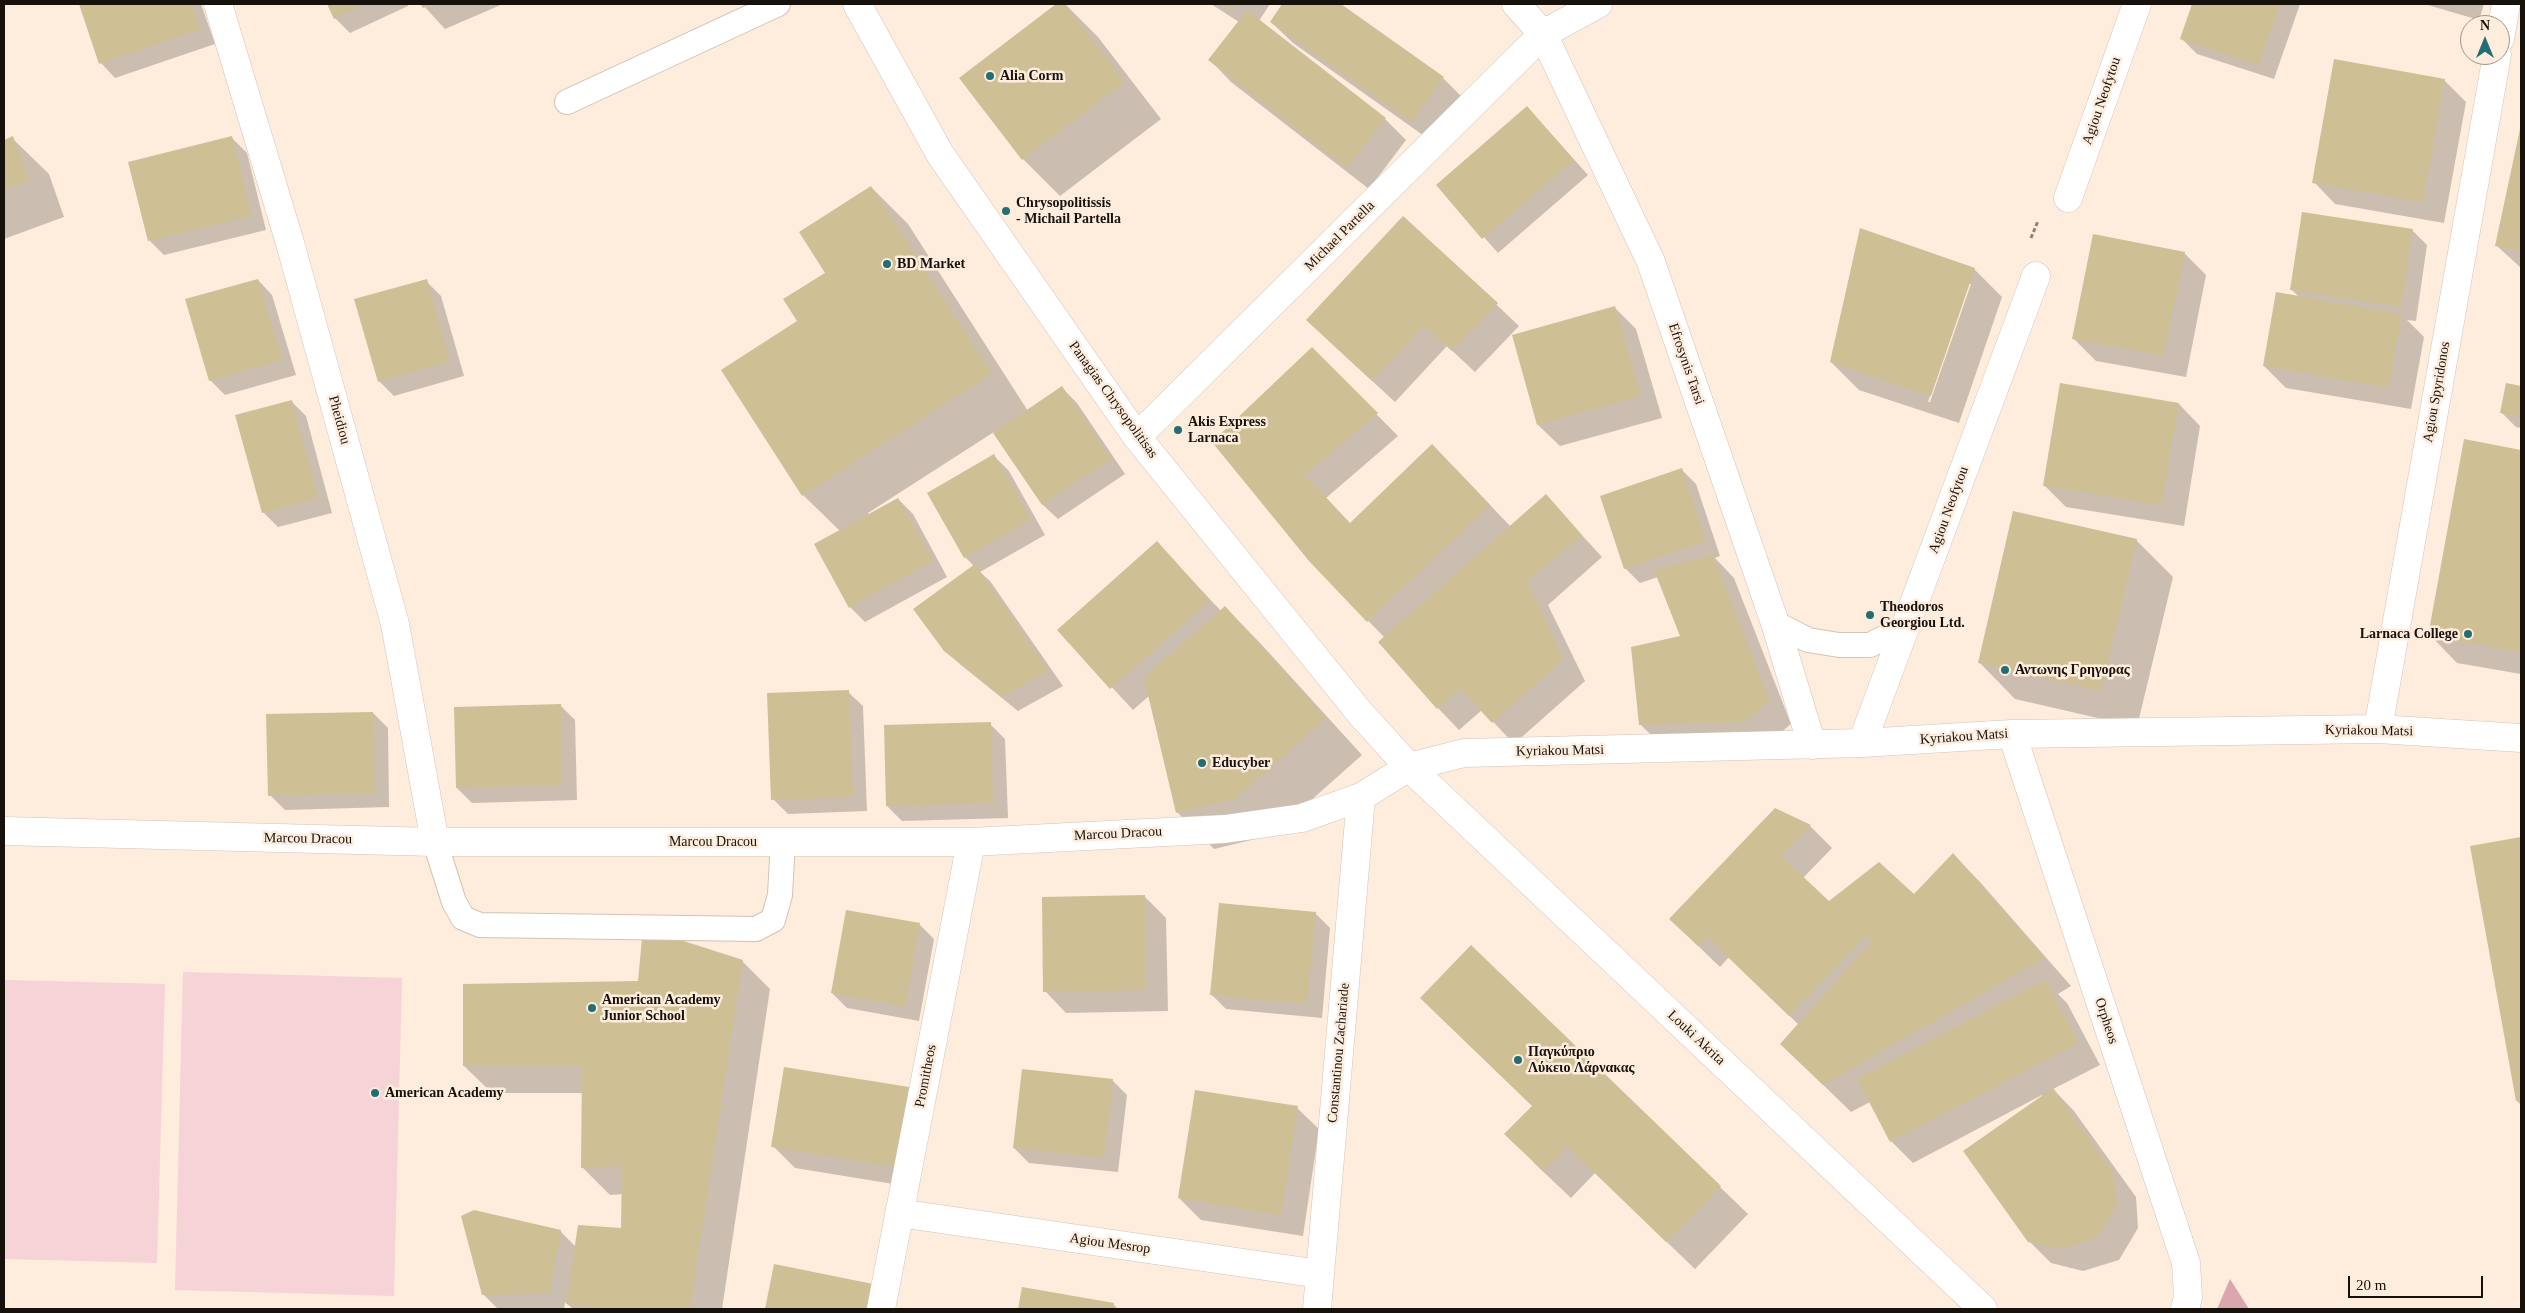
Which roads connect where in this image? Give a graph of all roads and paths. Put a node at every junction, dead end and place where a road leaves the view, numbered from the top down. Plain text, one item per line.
1 (218, 4) edge
2 (778, 4) edge
3 (857, 4) edge
4 (1516, 4) edge
5 (1598, 4) edge
6 (2131, 5) edge
7 (1544, 34) junction
8 (2495, 65) edge
9 (567, 102) dead end
10 (2068, 198) joint
11 (2036, 276) joint
12 (1137, 437) junction
13 (1775, 623) junction
14 (1905, 627) junction
15 (2378, 729) junction
16 (2012, 734) junction
17 (2521, 738) edge
18 (1862, 743) junction
19 (1812, 745) junction
20 (1409, 767) junction
21 (1361, 796) junction
22 (4, 831) edge
23 (783, 841) junction
24 (436, 842) junction
25 (971, 842) junction
26 (899, 1214) junction
27 (1320, 1274) junction
28 (880, 1309) edge
29 (1317, 1309) edge
30 (1983, 1309) edge
31 (2185, 1309) edge

1 - 24 street, Pheidiou
2 - 9 lane
3 - 12 street, Panagias Chrysopolitisas
4 - 7 street, Efrosynis Tarsi
5 - 7 street, Michael Partella
6 - 10 street, Agiou Neofytou
7 - 12 street, Michael Partella
7 - 13 street, Efrosynis Tarsi
8 - 15 street, Agiou Spyridonos
10 - 11 path
11 - 14 street, Agiou Neofytou
12 - 20 street, Panagias Chrysopolitisas
13 - 14 lane
13 - 19 street, Efrosynis Tarsi
14 - 18 street, Agiou Neofytou
15 - 16 street, Kyriakou Matsi
15 - 17 street, Kyriakou Matsi
16 - 18 street, Kyriakou Matsi
16 - 31 street, Orpheos
18 - 19 street, Kyriakou Matsi
19 - 20 street, Kyriakou Matsi
20 - 21 street, Marcou Dracou
20 - 30 street, Louki Akrita
21 - 25 street, Marcou Dracou
21 - 27 street, Constantinou Zachariade
22 - 24 street, Marcou Dracou
23 - 24 street, Marcou Dracou
23 - 24 lane
23 - 25 street, Marcou Dracou
25 - 26 street, Promitheos
26 - 27 street, Agiou Mesrop
26 - 28 street, Promitheos
27 - 29 street, Constantinou Zachariade

